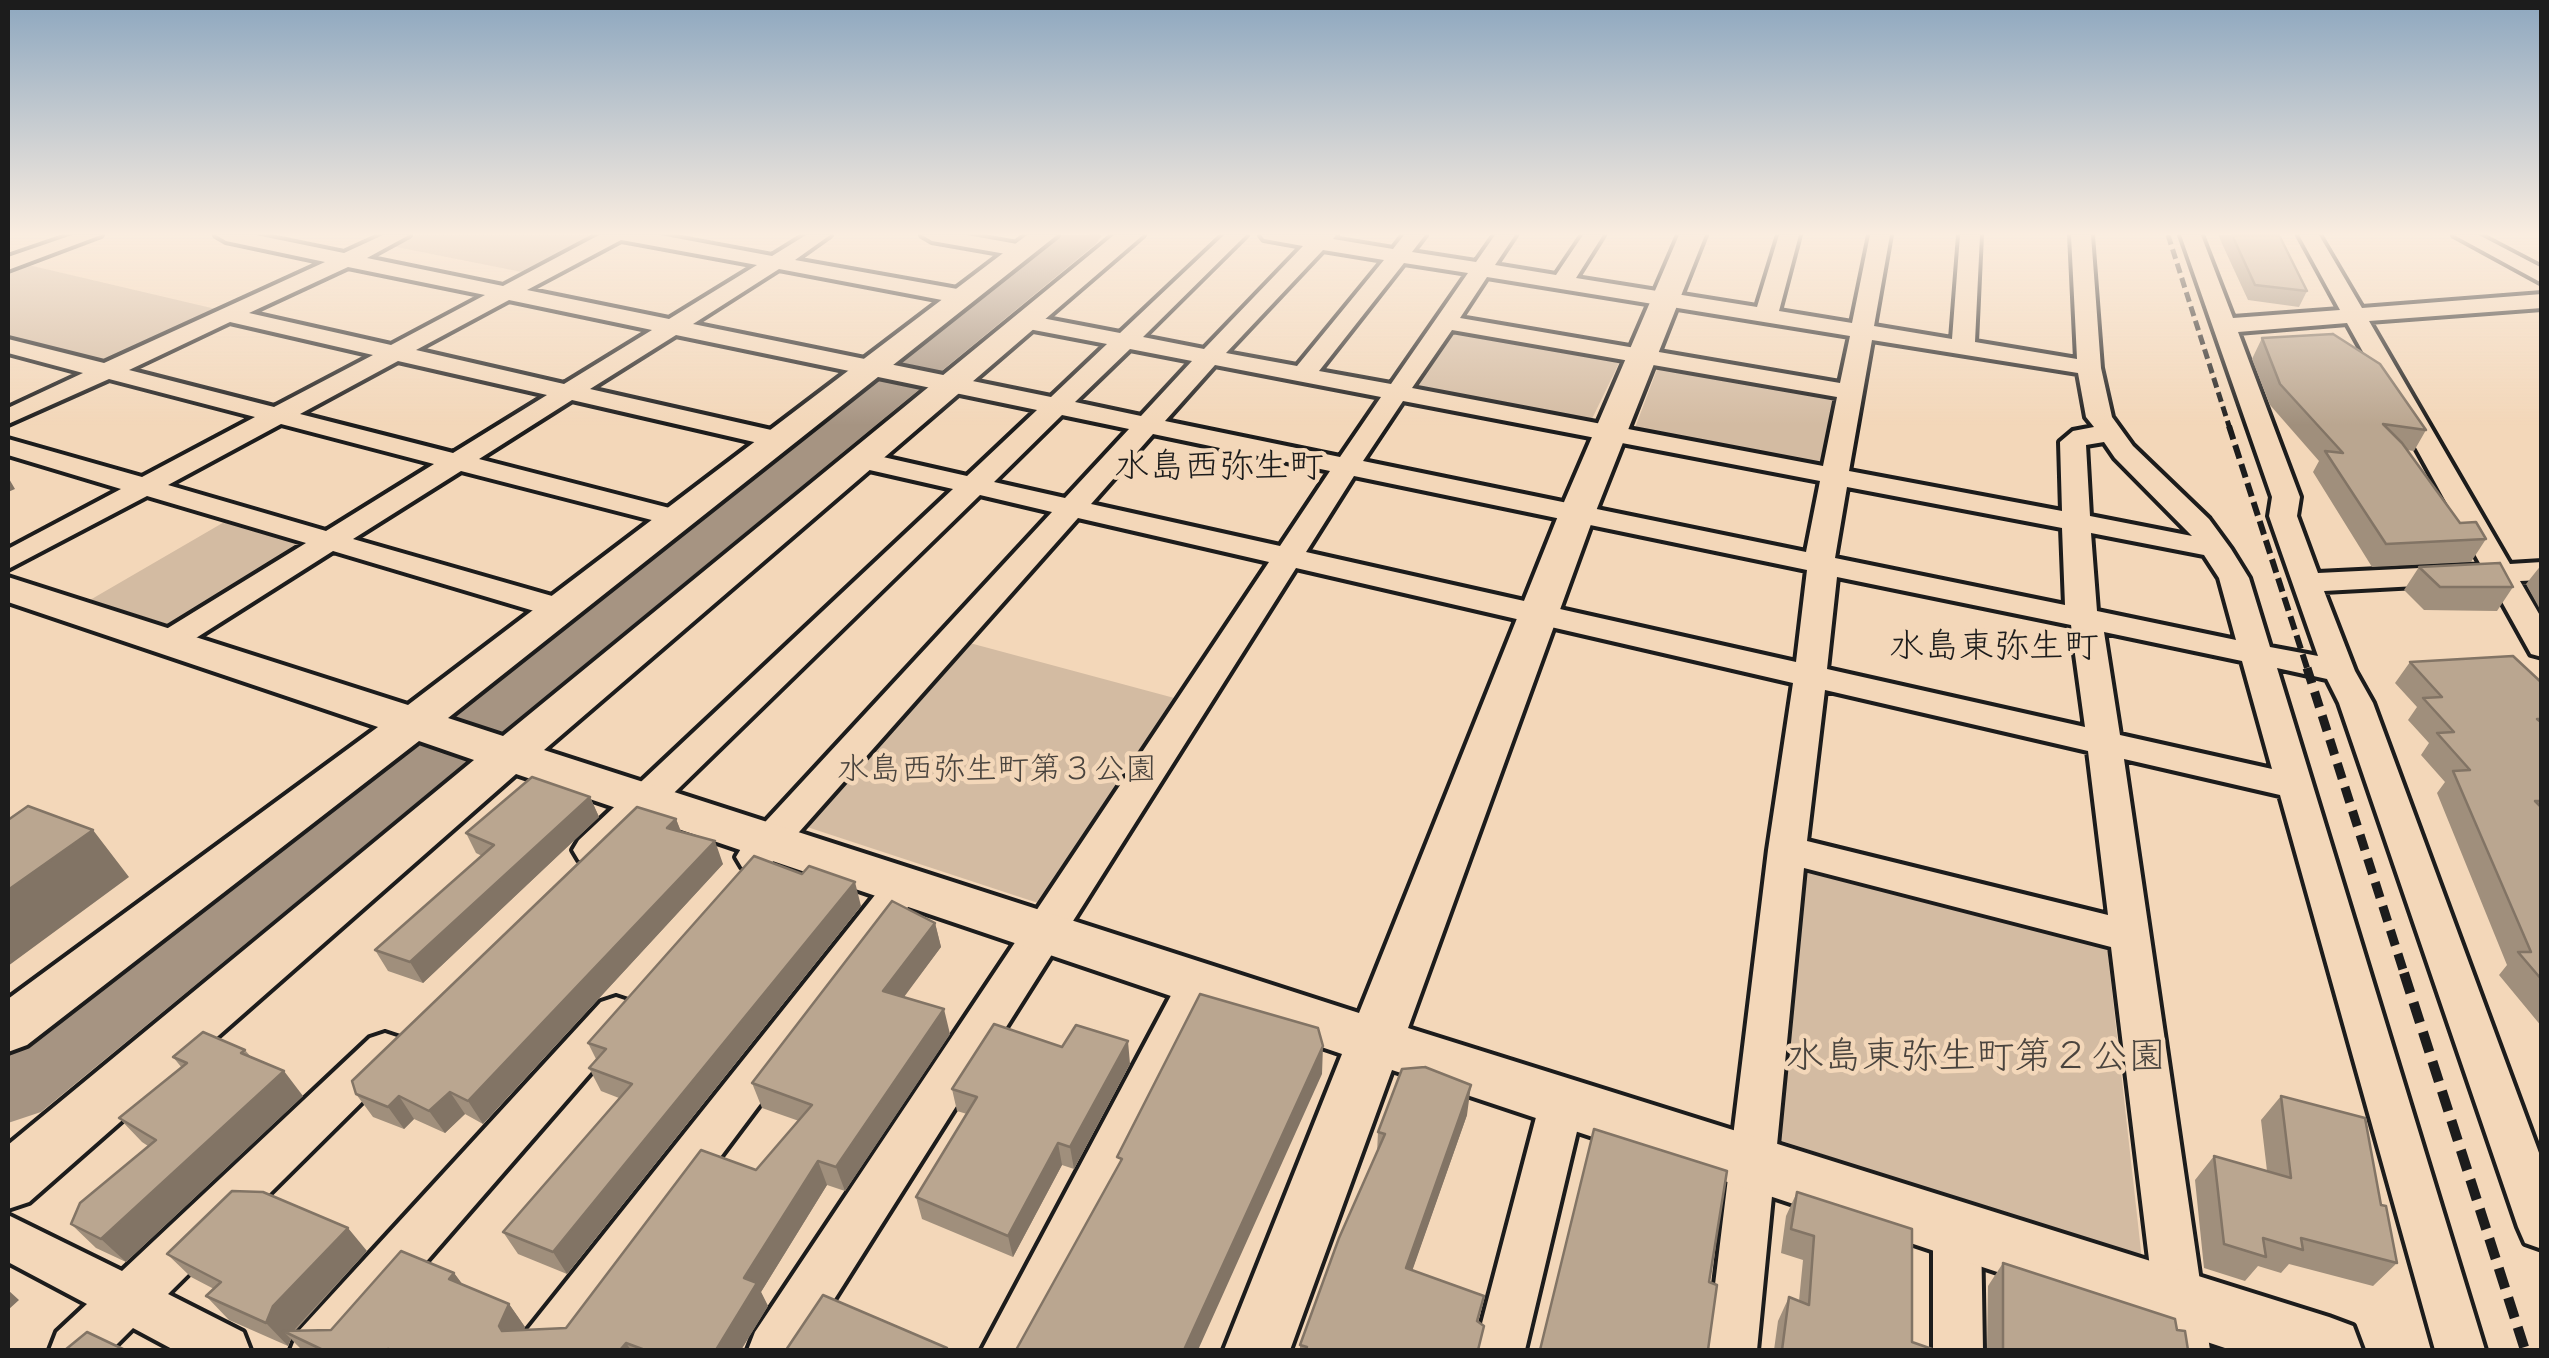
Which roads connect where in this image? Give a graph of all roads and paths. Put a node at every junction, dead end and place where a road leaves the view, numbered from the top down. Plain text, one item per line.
1 (264, 298) edge
2 (494, 298) edge
3 (536, 298) edge
4 (718, 298) edge
5 (962, 298) edge
6 (1054, 298) edge
7 (1169, 298) edge
8 (1266, 298) edge
9 (1365, 298) edge
10 (1462, 298) edge
11 (1656, 298) edge
12 (1771, 298) edge
13 (1869, 298) edge
14 (1966, 298) edge
15 (2084, 298) edge
16 (2214, 298) edge
17 (2346, 298) edge
18 (1665, 300) junction
19 (2538, 300) edge
20 (228, 315) junction
21 (1766, 316) junction
22 (2356, 316) junction
23 (1026, 322) junction
24 (1446, 322) junction
25 (2224, 326) junction
26 (672, 327) junction
27 (1863, 332) junction
28 (1124, 341) junction
29 (8, 346) edge
30 (1963, 348) junction
31 (393, 352) junction
32 (1642, 356) junction
33 (1209, 357) junction
34 (2088, 368) junction
35 (884, 371) junction
36 (106, 372) junction
37 (1303, 375) junction
38 (940, 383) junction
39 (1852, 392) junction
40 (568, 393) junction
41 (1397, 393) junction
42 (1058, 407) junction
43 (275, 416) junction
44 (8, 417) edge
45 (1150, 426) junction
46 (1611, 434) junction
47 (2110, 434) junction
48 (780, 440) junction
49 (8, 447) edge
50 (861, 460) junction
51 (459, 462) junction
52 (1346, 468) junction
53 (1836, 477) junction
54 (978, 486) junction
55 (144, 487) junction
56 (1075, 509) junction
57 (1576, 516) junction
58 (678, 519) junction
59 (2078, 524) junction
60 (329, 542) junction
61 (2216, 549) junction
62 (1287, 558) junction
63 (8, 560) edge
64 (1822, 568) junction
65 (2542, 571) edge
66 (2498, 572) junction
67 (2306, 583) junction
68 (8, 590) edge
69 (562, 609) junction
70 (1538, 616) junction
71 (2085, 621) junction
72 (166, 643) junction
73 (2542, 647) edge
74 (2259, 656) junction
75 (2338, 672) junction
76 (1810, 678) junction
77 (460, 740) junction
78 (2102, 744) junction
79 (2294, 786) junction
80 (646, 799) junction
81 (770, 840) junction
82 (1787, 850) junction
83 (562, 880) edge
84 (731, 884) edge
85 (904, 885) junction
86 (1046, 932) junction
87 (2130, 936) junction
88 (1198, 982) junction
89 (640, 986) edge
90 (8, 1029) edge
91 (408, 1029) edge
92 (1377, 1042) junction
93 (1562, 1102) junction
94 (1754, 1164) junction
95 (8, 1182) edge
96 (2540, 1219) edge
97 (1957, 1230) junction
98 (8, 1237) edge
99 (128, 1300) junction
100 (2182, 1326) edge
101 (75, 1350) edge
102 (224, 1350) edge
103 (316, 1350) edge
104 (544, 1350) edge
105 (773, 1350) edge
106 (1007, 1350) edge
107 (1257, 1350) edge
108 (1500, 1350) edge
109 (1732, 1350) edge
110 (1958, 1350) edge
111 (2329, 1350) edge
112 (2460, 1350) edge

1 - 20 street
2 - 31 street
3 - 26 street
4 - 26 street
5 - 35 street
6 - 23 street
7 - 28 street
8 - 33 street
9 - 37 street
10 - 24 street
11 - 18 street
12 - 21 street
13 - 27 street
14 - 30 street
15 - 34 street
16 - 25 street
17 - 22 street
18 - 21 street
18 - 32 street
19 - 22 street
20 - 31 street
20 - 36 street
21 - 27 street
22 - 25 street
22 - 66 street
23 - 28 street
23 - 38 street
24 - 32 street
24 - 41 street
25 - 67 street
26 - 35 street
26 - 40 street
27 - 30 street
27 - 39 street
28 - 33 street
28 - 42 street
29 - 36 street
30 - 34 street
31 - 40 street
31 - 43 street
32 - 39 street
32 - 46 street
33 - 37 street
33 - 45 street
34 - 47 street
35 - 38 street
35 - 48 street
36 - 43 street
36 - 44 street
37 - 41 street
38 - 42 street
38 - 50 street
39 - 53 street
40 - 48 street
40 - 51 street
41 - 46 street
41 - 52 street
42 - 45 street
42 - 54 street
43 - 51 street
43 - 55 street
45 - 52 street
45 - 56 street
46 - 53 street
46 - 57 street
47 - 59 street
47 - 61 street
48 - 58 street
49 - 55 street
50 - 54 street
50 - 77 street
51 - 58 street
51 - 60 street
52 - 57 street
52 - 62 street
53 - 59 street
53 - 64 street
54 - 56 street
54 - 80 street
55 - 60 street
55 - 63 street
56 - 62 street
56 - 81 street
57 - 64 street
57 - 70 street
58 - 69 street
59 - 61 street
59 - 71 street
60 - 69 street
60 - 72 street
61 - 74 street
62 - 70 street
62 - 86 street
64 - 71 street
64 - 76 street
65 - 66 street
66 - 67 street
66 - 73 street
67 - 75 street
68 - 72 street
69 - 77 street
70 - 76 street
70 - 92 street
71 - 74 street
71 - 78 street
72 - 77 street
74 - 75 street
74 - 79 street
75 - 96 street
76 - 78 street
76 - 82 street
77 - 80 street
77 - 90 street
77 - 95 street
78 - 79 street
78 - 87 street
79 - 112 street
80 - 81 street
80 - 83 street
81 - 84 street
81 - 85 street
82 - 87 street
82 - 94 street
85 - 86 street
85 - 104 street
86 - 88 street
86 - 105 street
87 - 100 street
88 - 92 street
88 - 106 street
89 - 103 street
91 - 99 street
92 - 93 street
92 - 107 street
93 - 94 street
93 - 108 street
94 - 97 street
94 - 109 street
97 - 100 street
97 - 110 street
98 - 99 street
99 - 101 street
99 - 102 street
100 - 111 street

